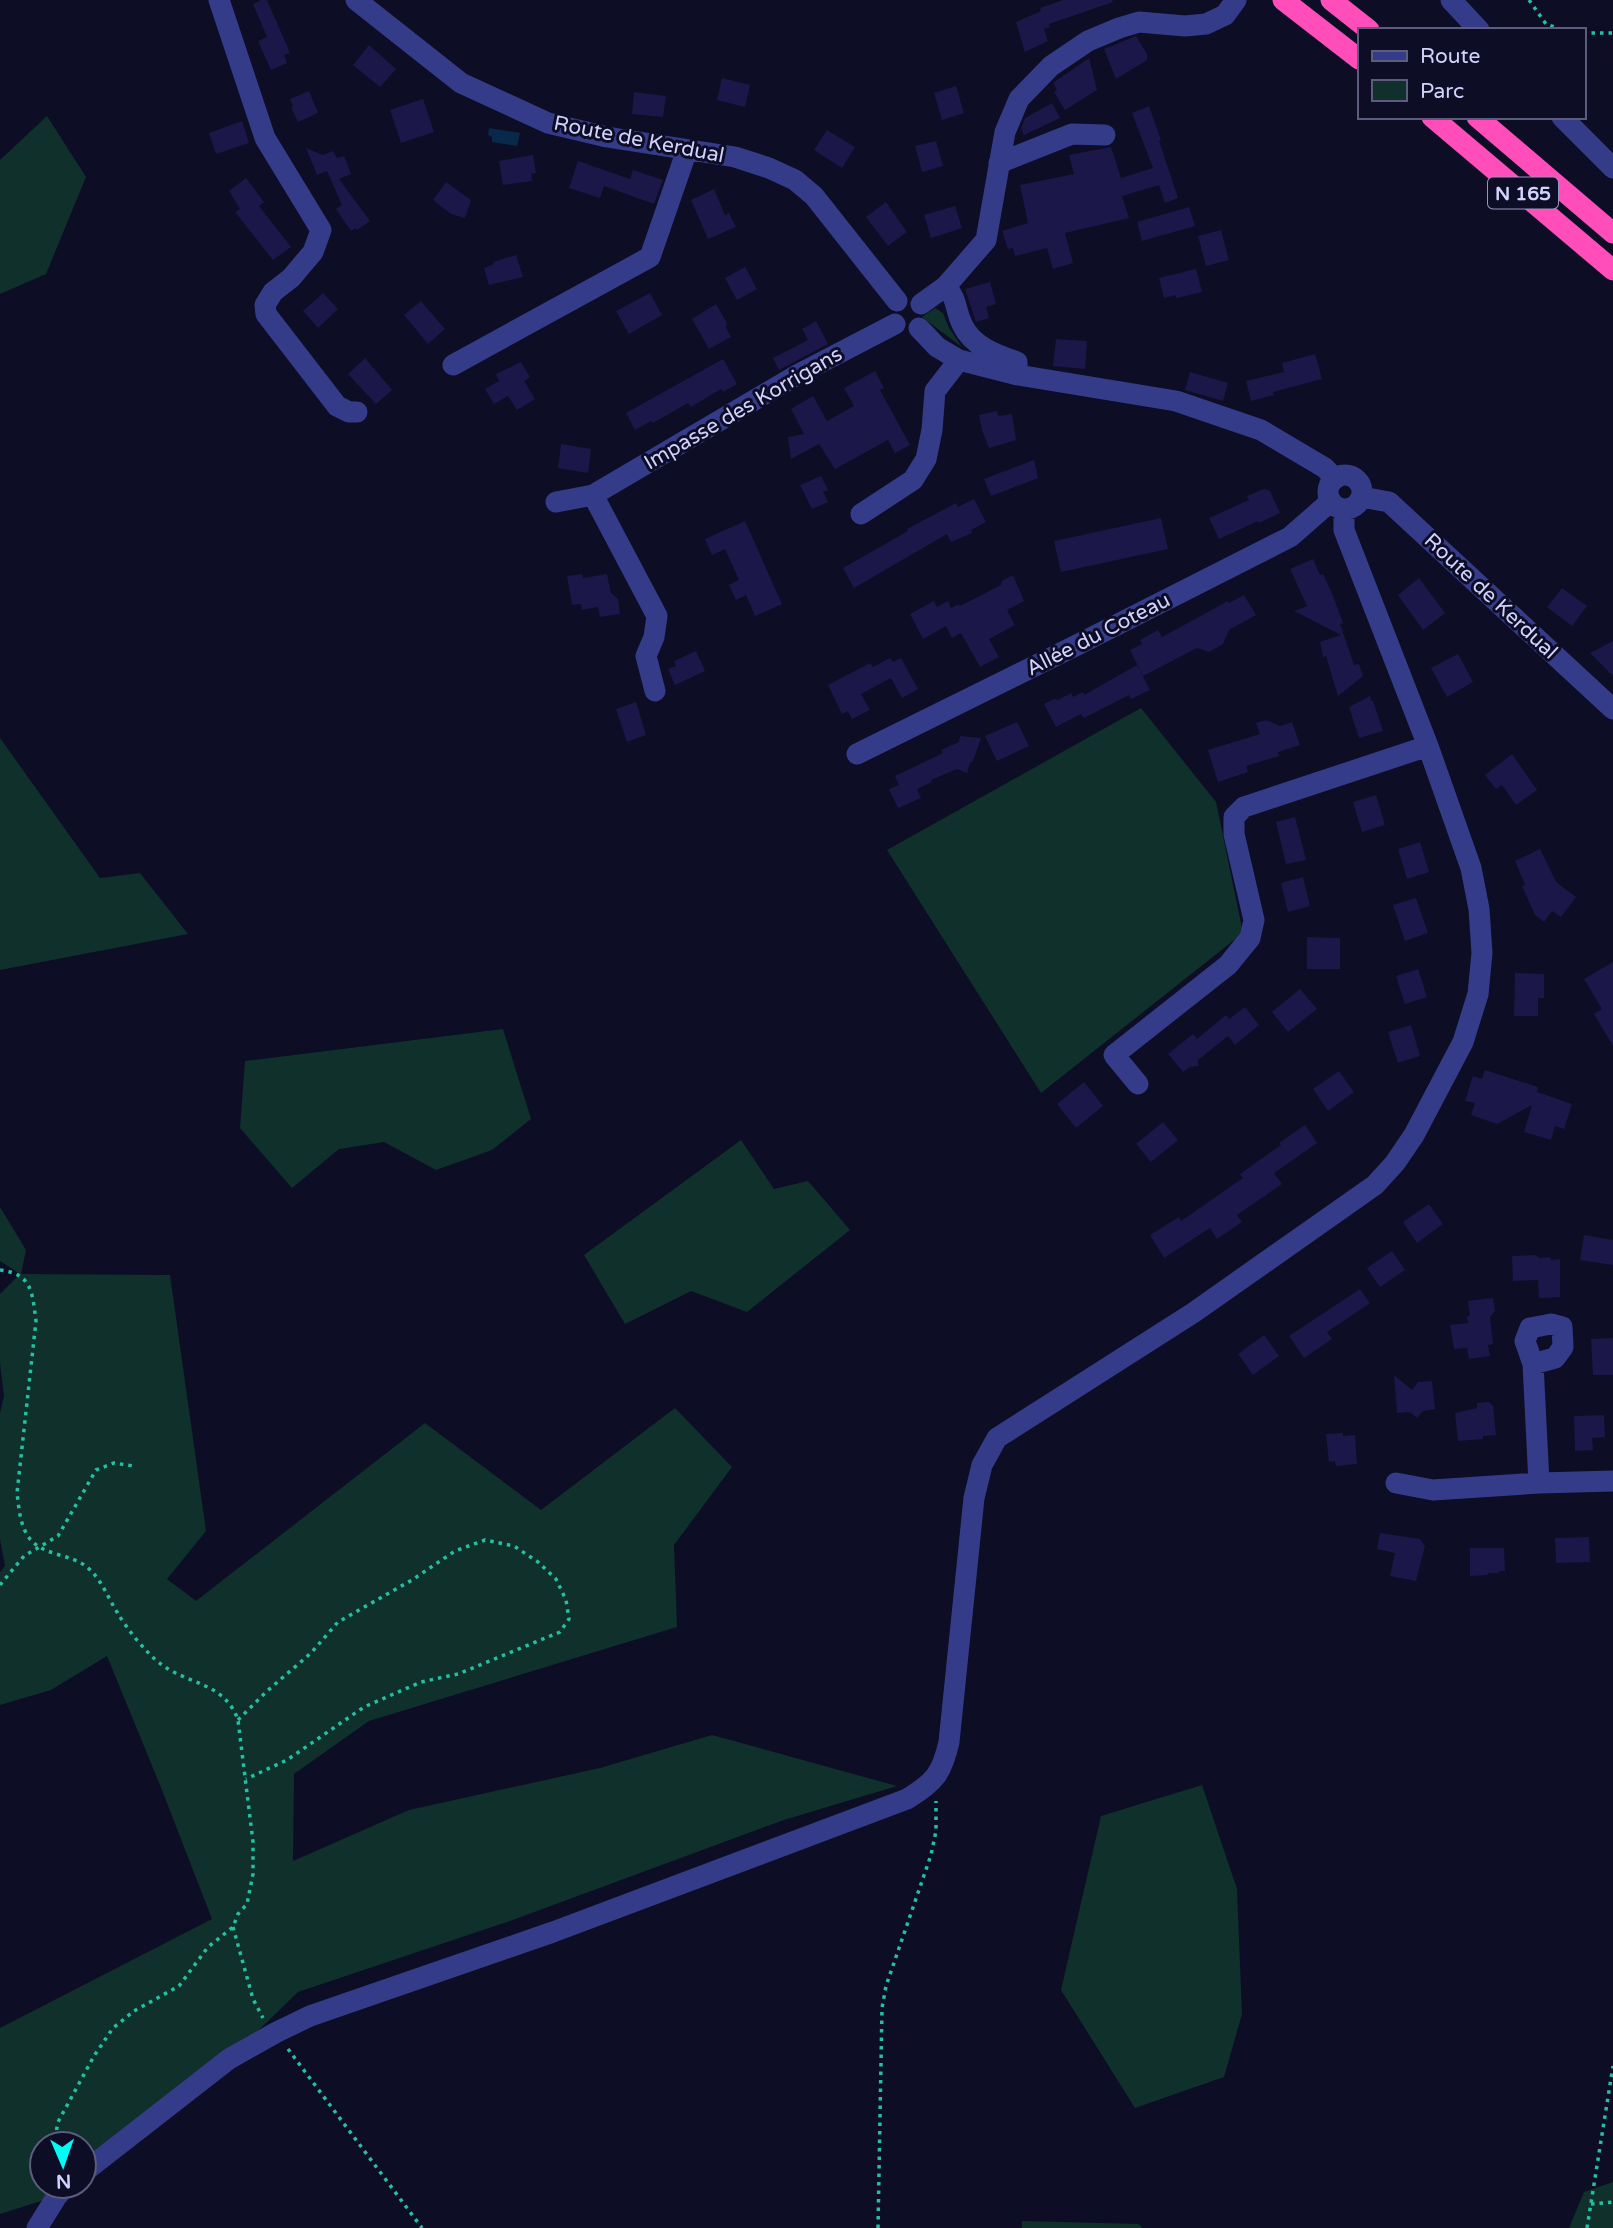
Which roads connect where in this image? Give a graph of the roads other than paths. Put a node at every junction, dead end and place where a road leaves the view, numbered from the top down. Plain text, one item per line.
1 (219, 0) edge
2 (356, 0) edge
3 (1283, 0) edge
4 (1331, 0) edge
5 (1451, 0) edge
6 (1230, 7) edge
7 (1366, 28) edge
8 (1477, 28) edge
9 (1358, 58) edge
10 (1434, 119) edge
11 (1478, 119) edge
12 (1564, 119) edge
13 (1105, 135) dead end
14 (687, 150) junction
15 (999, 163) junction
16 (1613, 167) edge
17 (1613, 233) edge
18 (1613, 270) edge
19 (946, 286) junction
20 (897, 302) junction
21 (921, 304) junction
22 (895, 324) junction
23 (919, 328) junction
24 (959, 360) junction
25 (453, 365) dead end
26 (1018, 376) junction
27 (357, 412) dead end
28 (1335, 479) junction
29 (593, 495) junction
30 (1362, 497) junction
31 (556, 502) dead end
32 (1337, 505) junction
33 (861, 514) dead end
34 (654, 691) dead end
35 (1613, 709) edge
36 (1429, 746) junction
37 (858, 754) dead end
38 (1138, 1084) dead end
39 (1533, 1364) dead end
40 (1613, 1482) edge
41 (1396, 1483) dead end
42 (1539, 1483) junction
43 (98, 2161) edge
44 (54, 2200) edge
45 (37, 2228) edge

1 - 27 street
2 - 14 street, Route de Kerdual
3 - 9 highway
4 - 7 highway
5 - 8 street
6 - 15 street
10 - 18 highway, N 165
11 - 17 highway, N 165
12 - 16 street
13 - 15 street
14 - 20 street, Route de Kerdual
14 - 25 street
15 - 19 street
19 - 21 street
19 - 26 street
20 - 21 street
20 - 22 street
21 - 23 street
22 - 23 street
22 - 29 street, Impasse des Korrigans
23 - 24 street, Route de Kerdual
24 - 26 street, Route de Kerdual
24 - 33 street
26 - 28 street, Route de Kerdual
28 - 30 street, Route de Kerdual
28 - 32 street
29 - 31 street, Impasse des Korrigans
29 - 34 street
30 - 32 street
30 - 35 street, Route de Kerdual
32 - 36 street
32 - 37 street, Allée du Coteau
36 - 38 street
36 - 43 street
39 - 42 street
40 - 42 street
41 - 42 street
44 - 45 street

